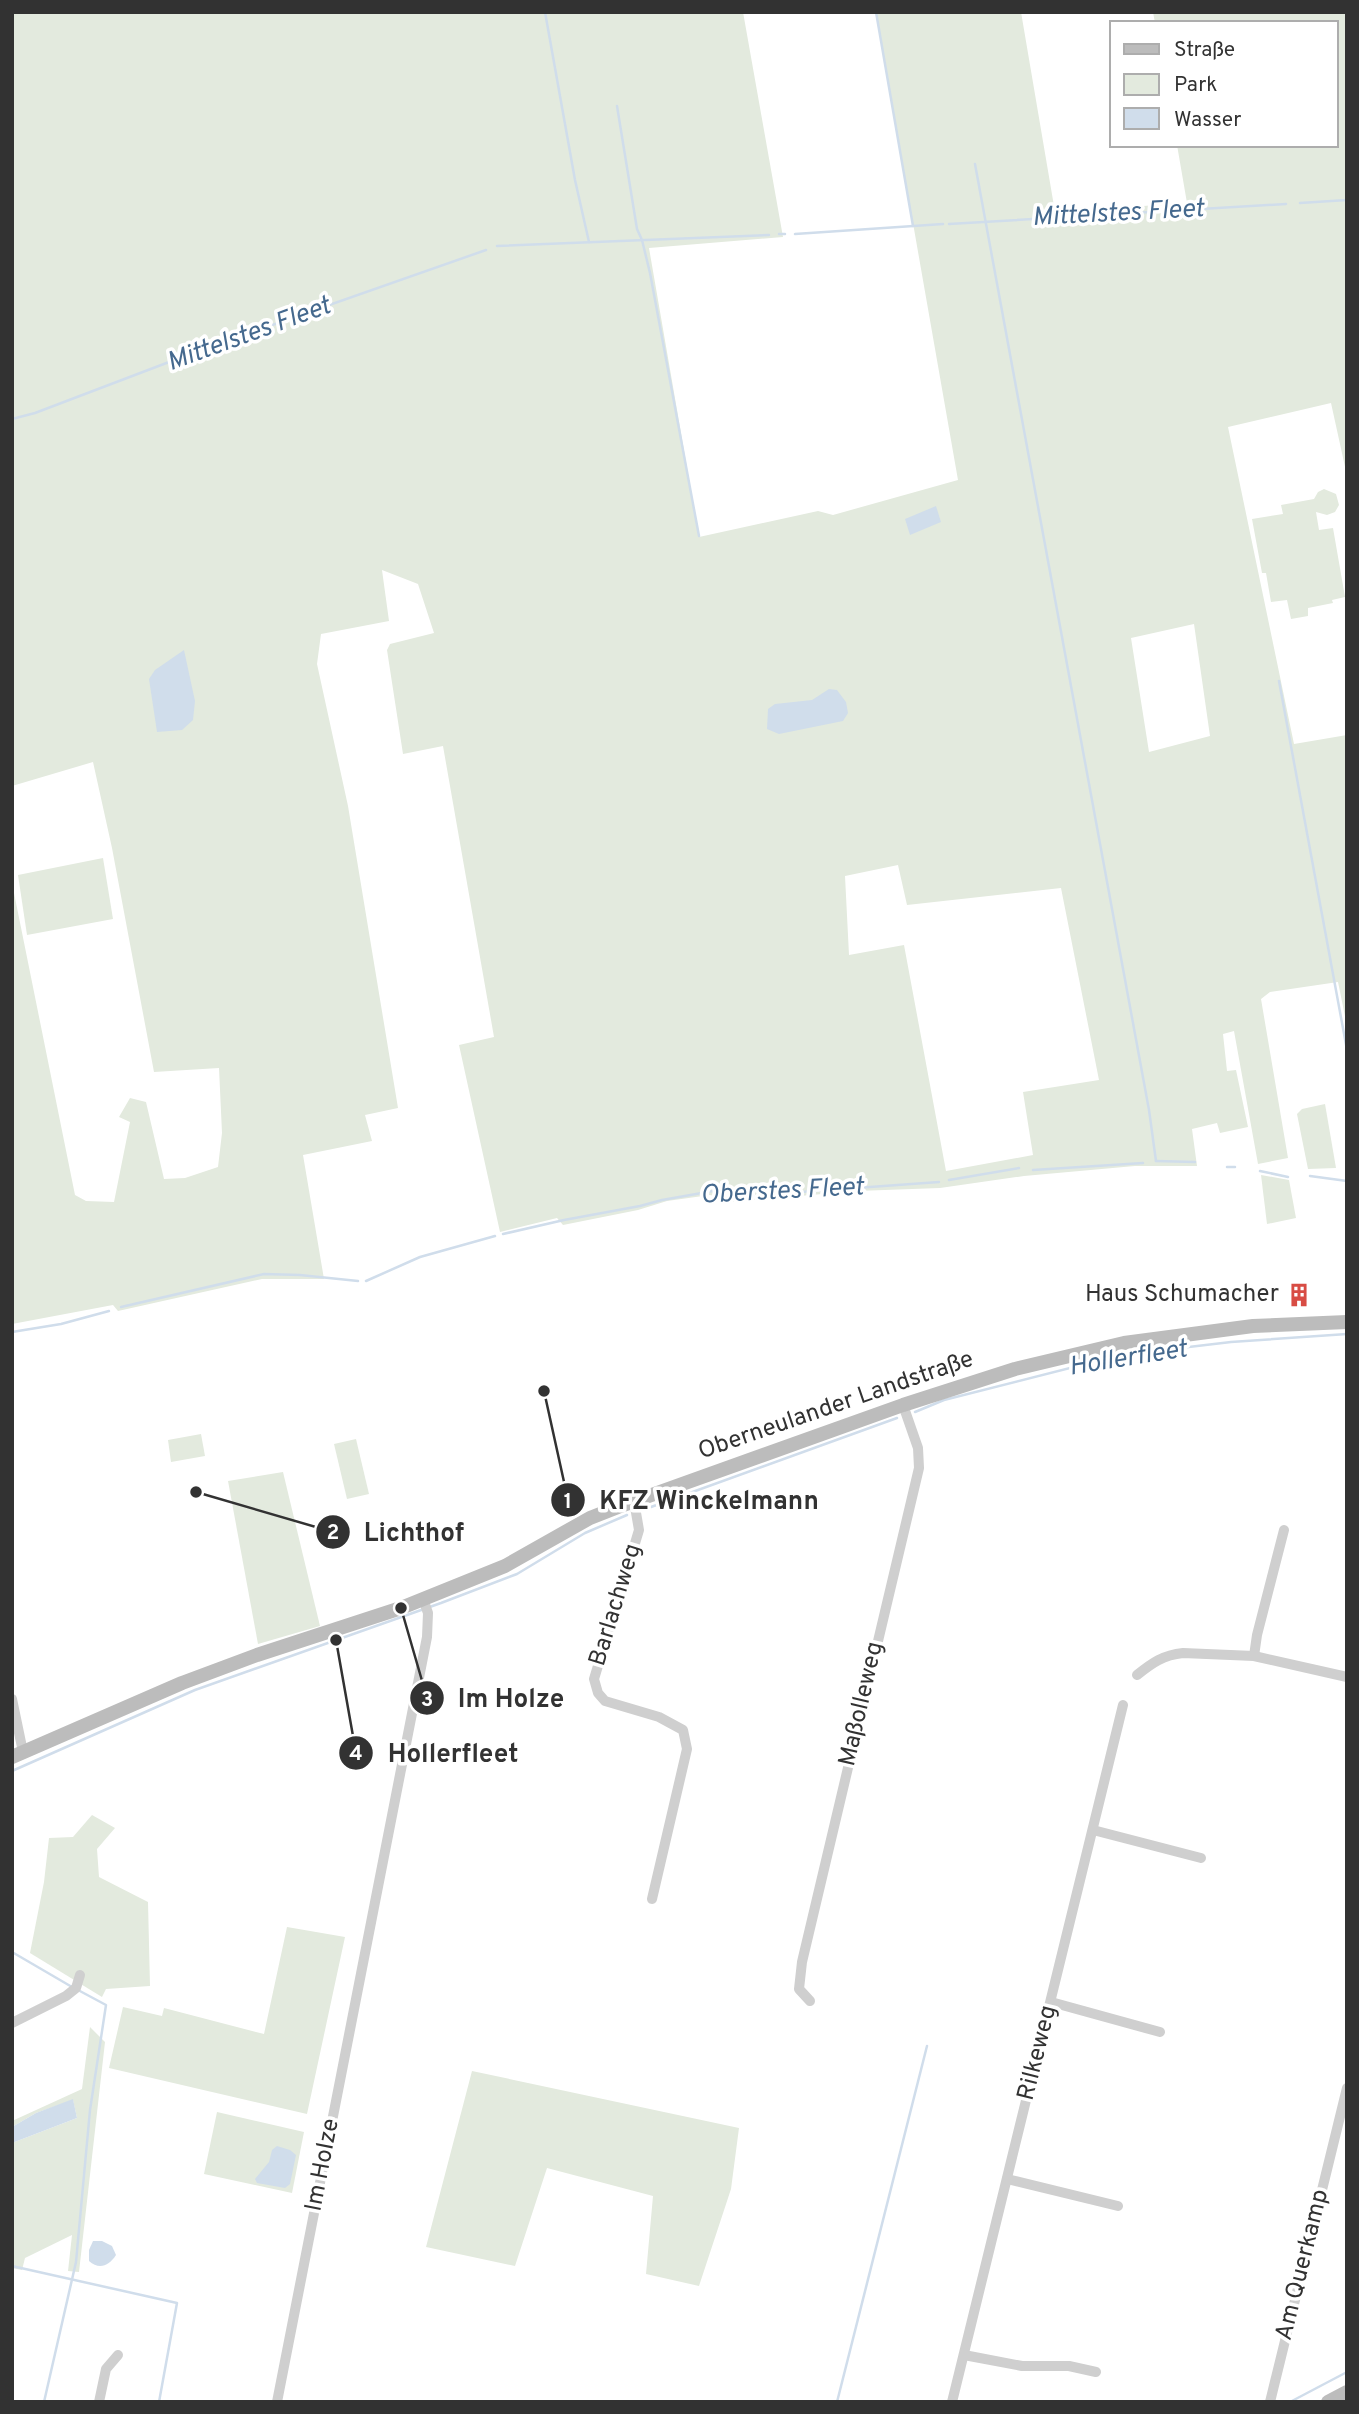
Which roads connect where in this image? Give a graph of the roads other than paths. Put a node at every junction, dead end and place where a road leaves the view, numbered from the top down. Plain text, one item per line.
1 (1347, 1321) edge
2 (903, 1405) junction
3 (634, 1501) junction
4 (1284, 1530) dead end
5 (426, 1606) junction
6 (1254, 1656) junction
7 (1137, 1675) dead end
8 (1347, 1677) edge
9 (12, 1699) edge
10 (1123, 1705) dead end
11 (18, 1755) edge
12 (1093, 1830) junction
13 (1201, 1858) dead end
14 (652, 1899) dead end
15 (80, 1975) dead end
16 (810, 2001) dead end
17 (1051, 2002) junction
18 (12, 2023) edge
19 (1160, 2032) dead end
20 (1347, 2088) edge
21 (1007, 2179) junction
22 (1118, 2206) dead end
23 (118, 2355) dead end
24 (964, 2355) junction
25 (1096, 2372) dead end
26 (1347, 2392) edge
27 (99, 2402) edge
28 (277, 2402) edge
29 (953, 2402) edge
30 (1270, 2402) edge
31 (1328, 2402) edge

1 - 2 street, Oberneulander Landstraße
2 - 3 street, Oberneulander Landstraße
2 - 16 street, Maßolleweg
3 - 5 street, Oberneulander Landstraße
3 - 14 street, Barlachweg
4 - 6 street
5 - 11 street, Oberneulander Landstraße
5 - 28 street, Im Holze
6 - 7 street
6 - 8 street
9 - 11 street
10 - 12 street, Rilkeweg
12 - 13 street
12 - 17 street, Rilkeweg
15 - 18 street
17 - 19 street
17 - 21 street, Rilkeweg
20 - 30 street, Am Querkamp
21 - 22 street
21 - 24 street, Rilkeweg
23 - 27 street
24 - 25 street
24 - 29 street, Rilkeweg
26 - 31 street

